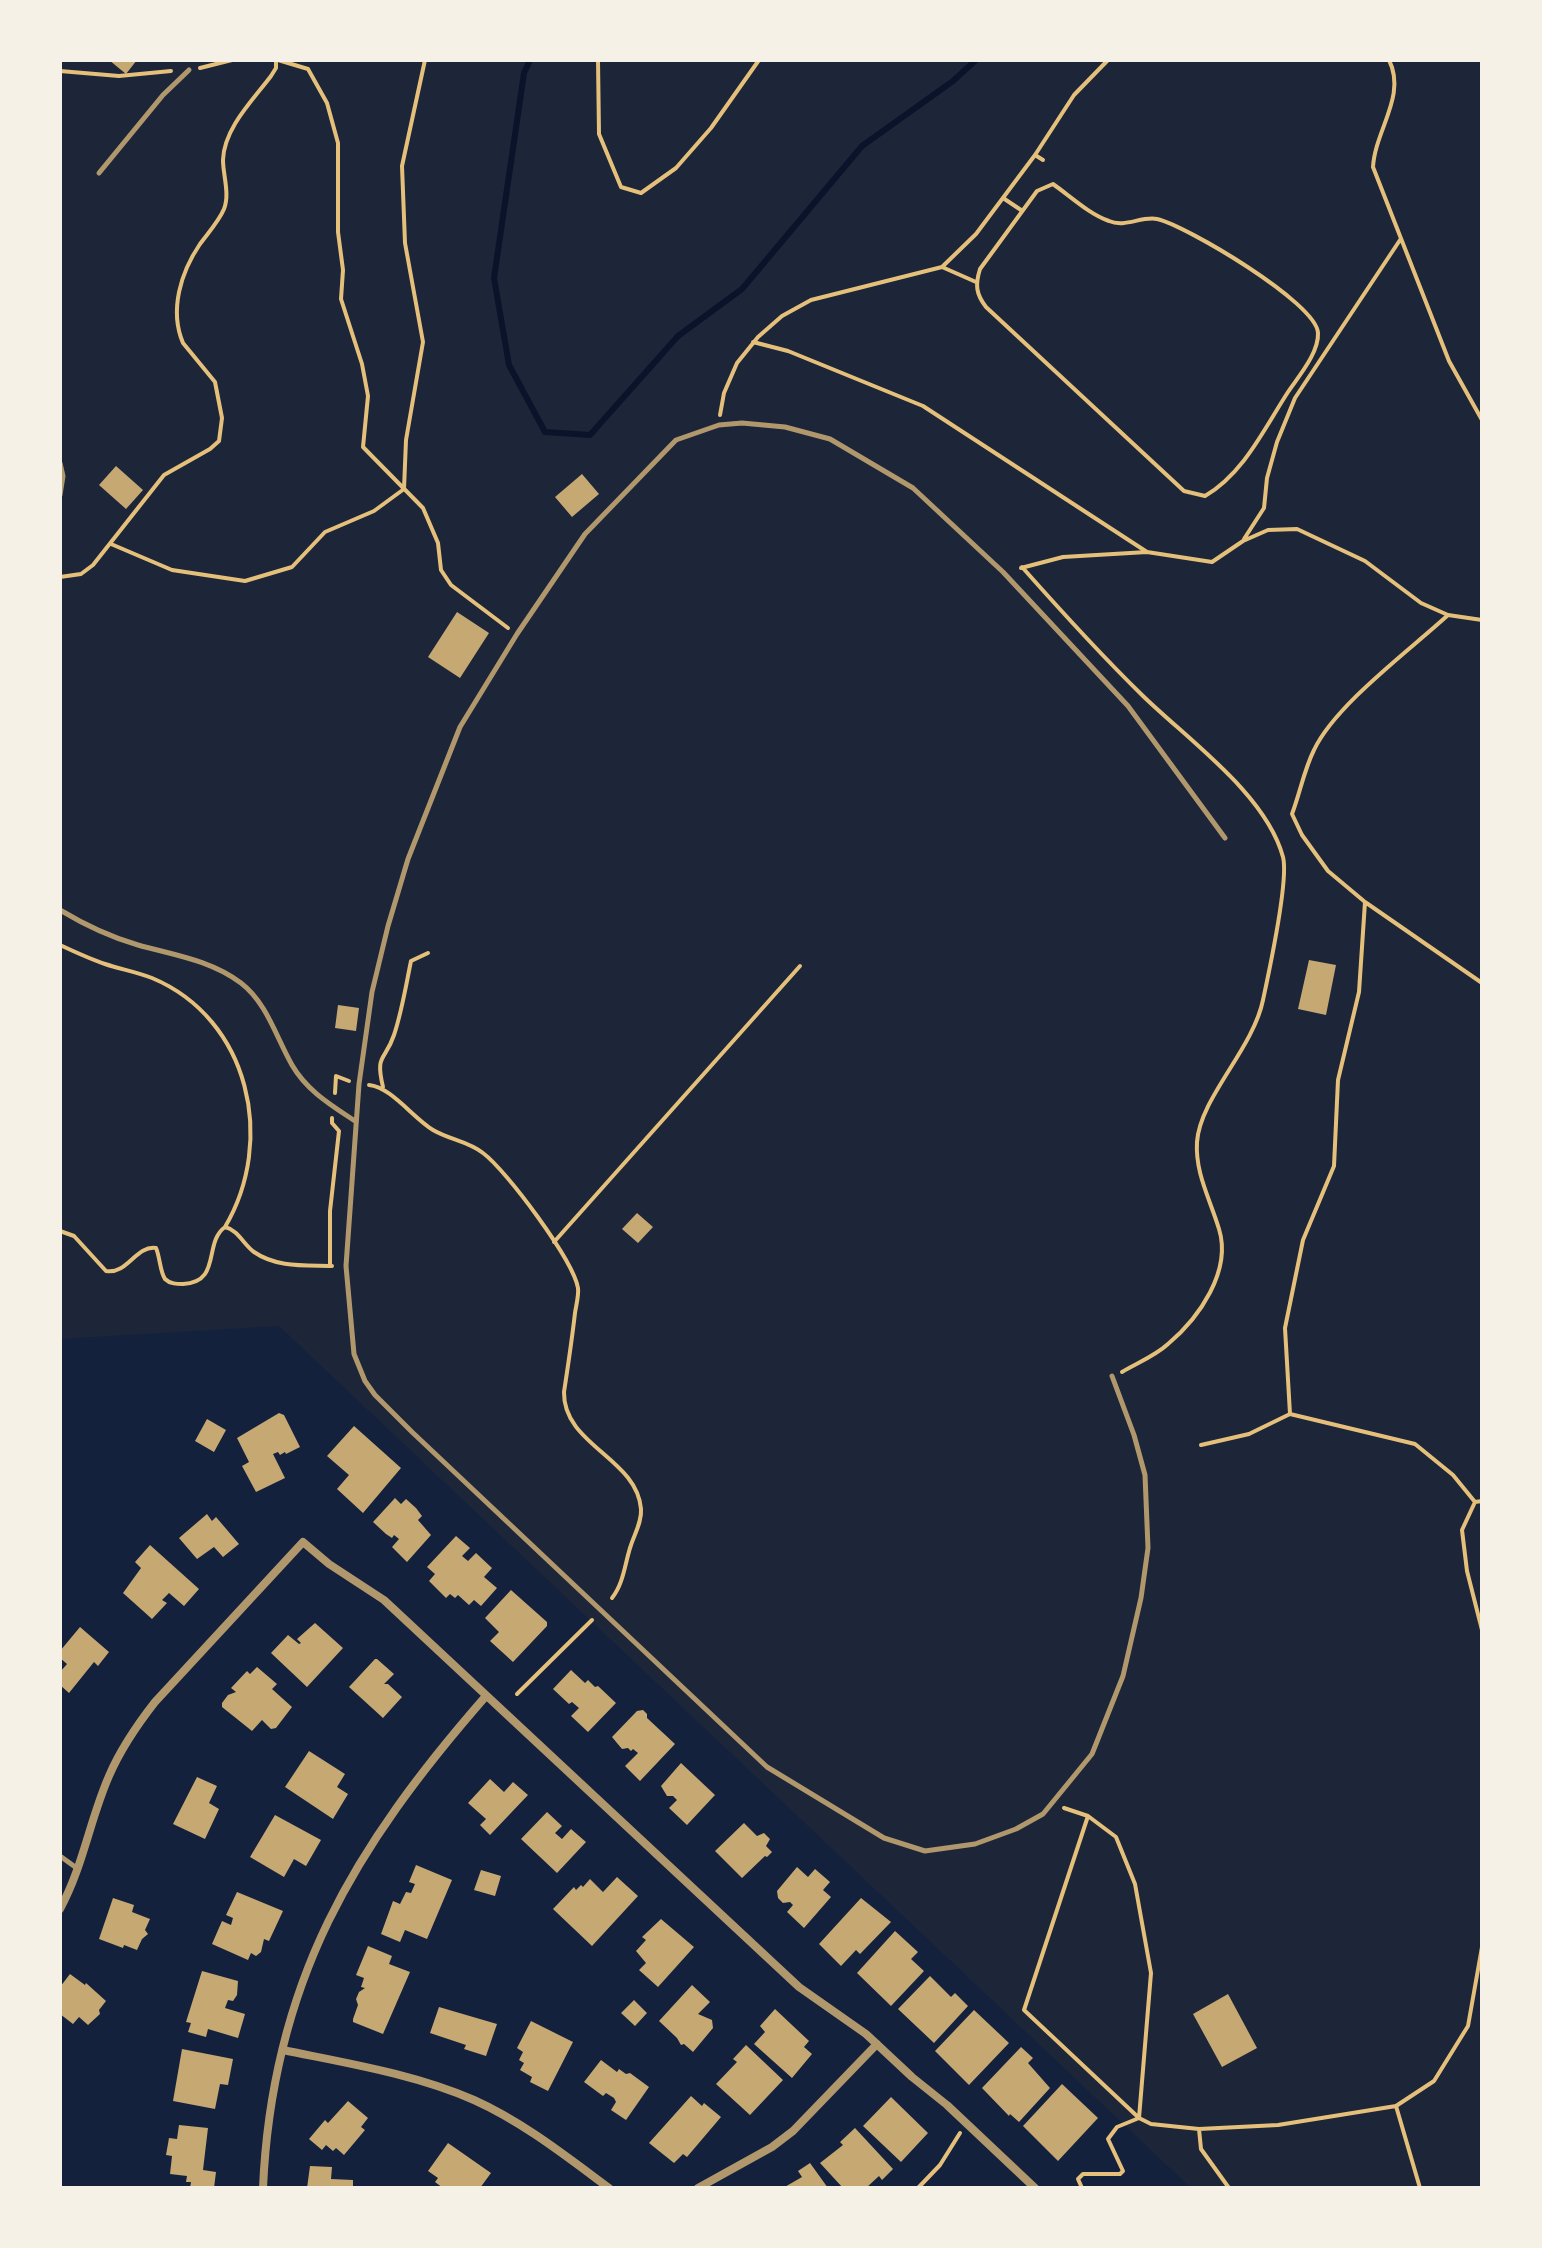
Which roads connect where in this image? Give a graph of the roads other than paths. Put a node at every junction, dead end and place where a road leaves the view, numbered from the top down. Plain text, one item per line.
1 (189, 70) road end
2 (99, 173) dead end
3 (60, 463) edge
4 (60, 495) edge
5 (1225, 838) dead end
6 (60, 910) edge
7 (355, 1121) junction
8 (1112, 1376) road end
9 (486, 1696) junction
10 (60, 1856) edge
11 (79, 1870) junction
12 (60, 1909) edge
13 (877, 2044) junction
14 (283, 2050) junction
15 (263, 2188) edge
16 (609, 2188) edge
17 (698, 2188) edge
18 (1035, 2188) edge

1 - 2 lane
3 - 4 lane
5 - 7 lane
6 - 7 lane
7 - 8 lane
9 - 11 street
9 - 13 street
9 - 14 street
10 - 11 lane
11 - 12 street
13 - 17 street
13 - 18 street
14 - 15 street
14 - 16 street

